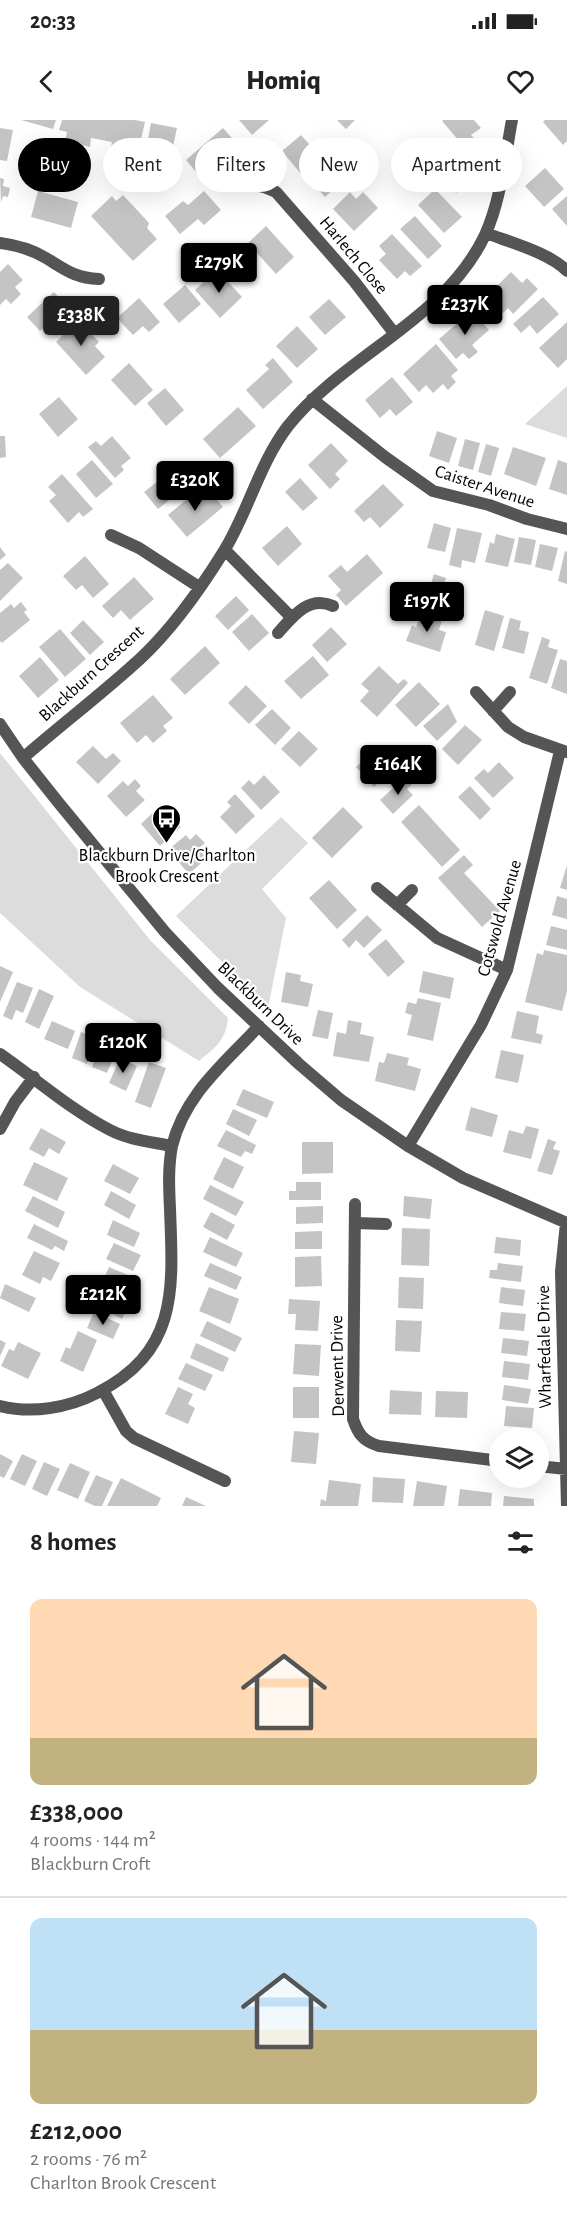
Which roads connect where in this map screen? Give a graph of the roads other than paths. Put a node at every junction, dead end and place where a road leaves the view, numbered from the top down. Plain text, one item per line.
1 (512, 120) edge
2 (276, 192) edge
3 (486, 232) junction
4 (0, 243) edge
5 (565, 266) edge
6 (99, 279) dead end
7 (394, 333) junction
8 (312, 399) junction
9 (567, 529) edge
10 (111, 535) dead end
11 (225, 550) junction
12 (199, 587) junction
13 (333, 606) dead end
14 (292, 618) junction
15 (278, 633) dead end
16 (476, 692) dead end
17 (510, 692) dead end
18 (493, 711) junction
19 (0, 724) edge
20 (564, 751) edge
21 (23, 758) junction
22 (377, 888) dead end
23 (412, 890) dead end
24 (396, 905) junction
25 (507, 970) junction
26 (258, 1026) junction
27 (0, 1054) edge
28 (34, 1077) junction
29 (0, 1129) edge
30 (172, 1146) junction
31 (408, 1146) junction
32 (355, 1204) dead end
33 (355, 1223) junction
34 (567, 1223) edge
35 (386, 1224) dead end
36 (103, 1390) junction
37 (0, 1406) edge
38 (489, 1460) edge
39 (549, 1467) edge
40 (566, 1469) edge
41 (225, 1481) dead end
42 (567, 1506) edge

1 - 3 street, Blackburn Crescent
2 - 7 street, Harlech Close
3 - 5 street
3 - 7 street, Blackburn Crescent
4 - 6 street
7 - 8 street, Blackburn Crescent
8 - 9 street, Caister Avenue
8 - 11 street, Blackburn Crescent
10 - 12 street
11 - 12 street, Blackburn Crescent
11 - 14 street
12 - 21 street, Blackburn Crescent
13 - 14 street
14 - 15 street
16 - 18 street, Cotswold Avenue
17 - 18 street
18 - 20 street, Cotswold Avenue
19 - 21 street, Blackburn Drive
20 - 25 street, Cotswold Avenue
21 - 26 street, Blackburn Drive
22 - 24 street
23 - 24 street
24 - 25 street
25 - 31 street, Cotswold Avenue
26 - 30 street
26 - 31 street, Blackburn Drive
27 - 28 street
28 - 29 street
28 - 30 street
30 - 36 street
31 - 34 street, Blackburn Drive
32 - 33 street, Derwent Drive
33 - 35 street
33 - 38 street, Derwent Drive
34 - 40 street, Wharfedale Drive
36 - 37 street
36 - 41 street
39 - 40 street
40 - 42 street, Wharfedale Drive

